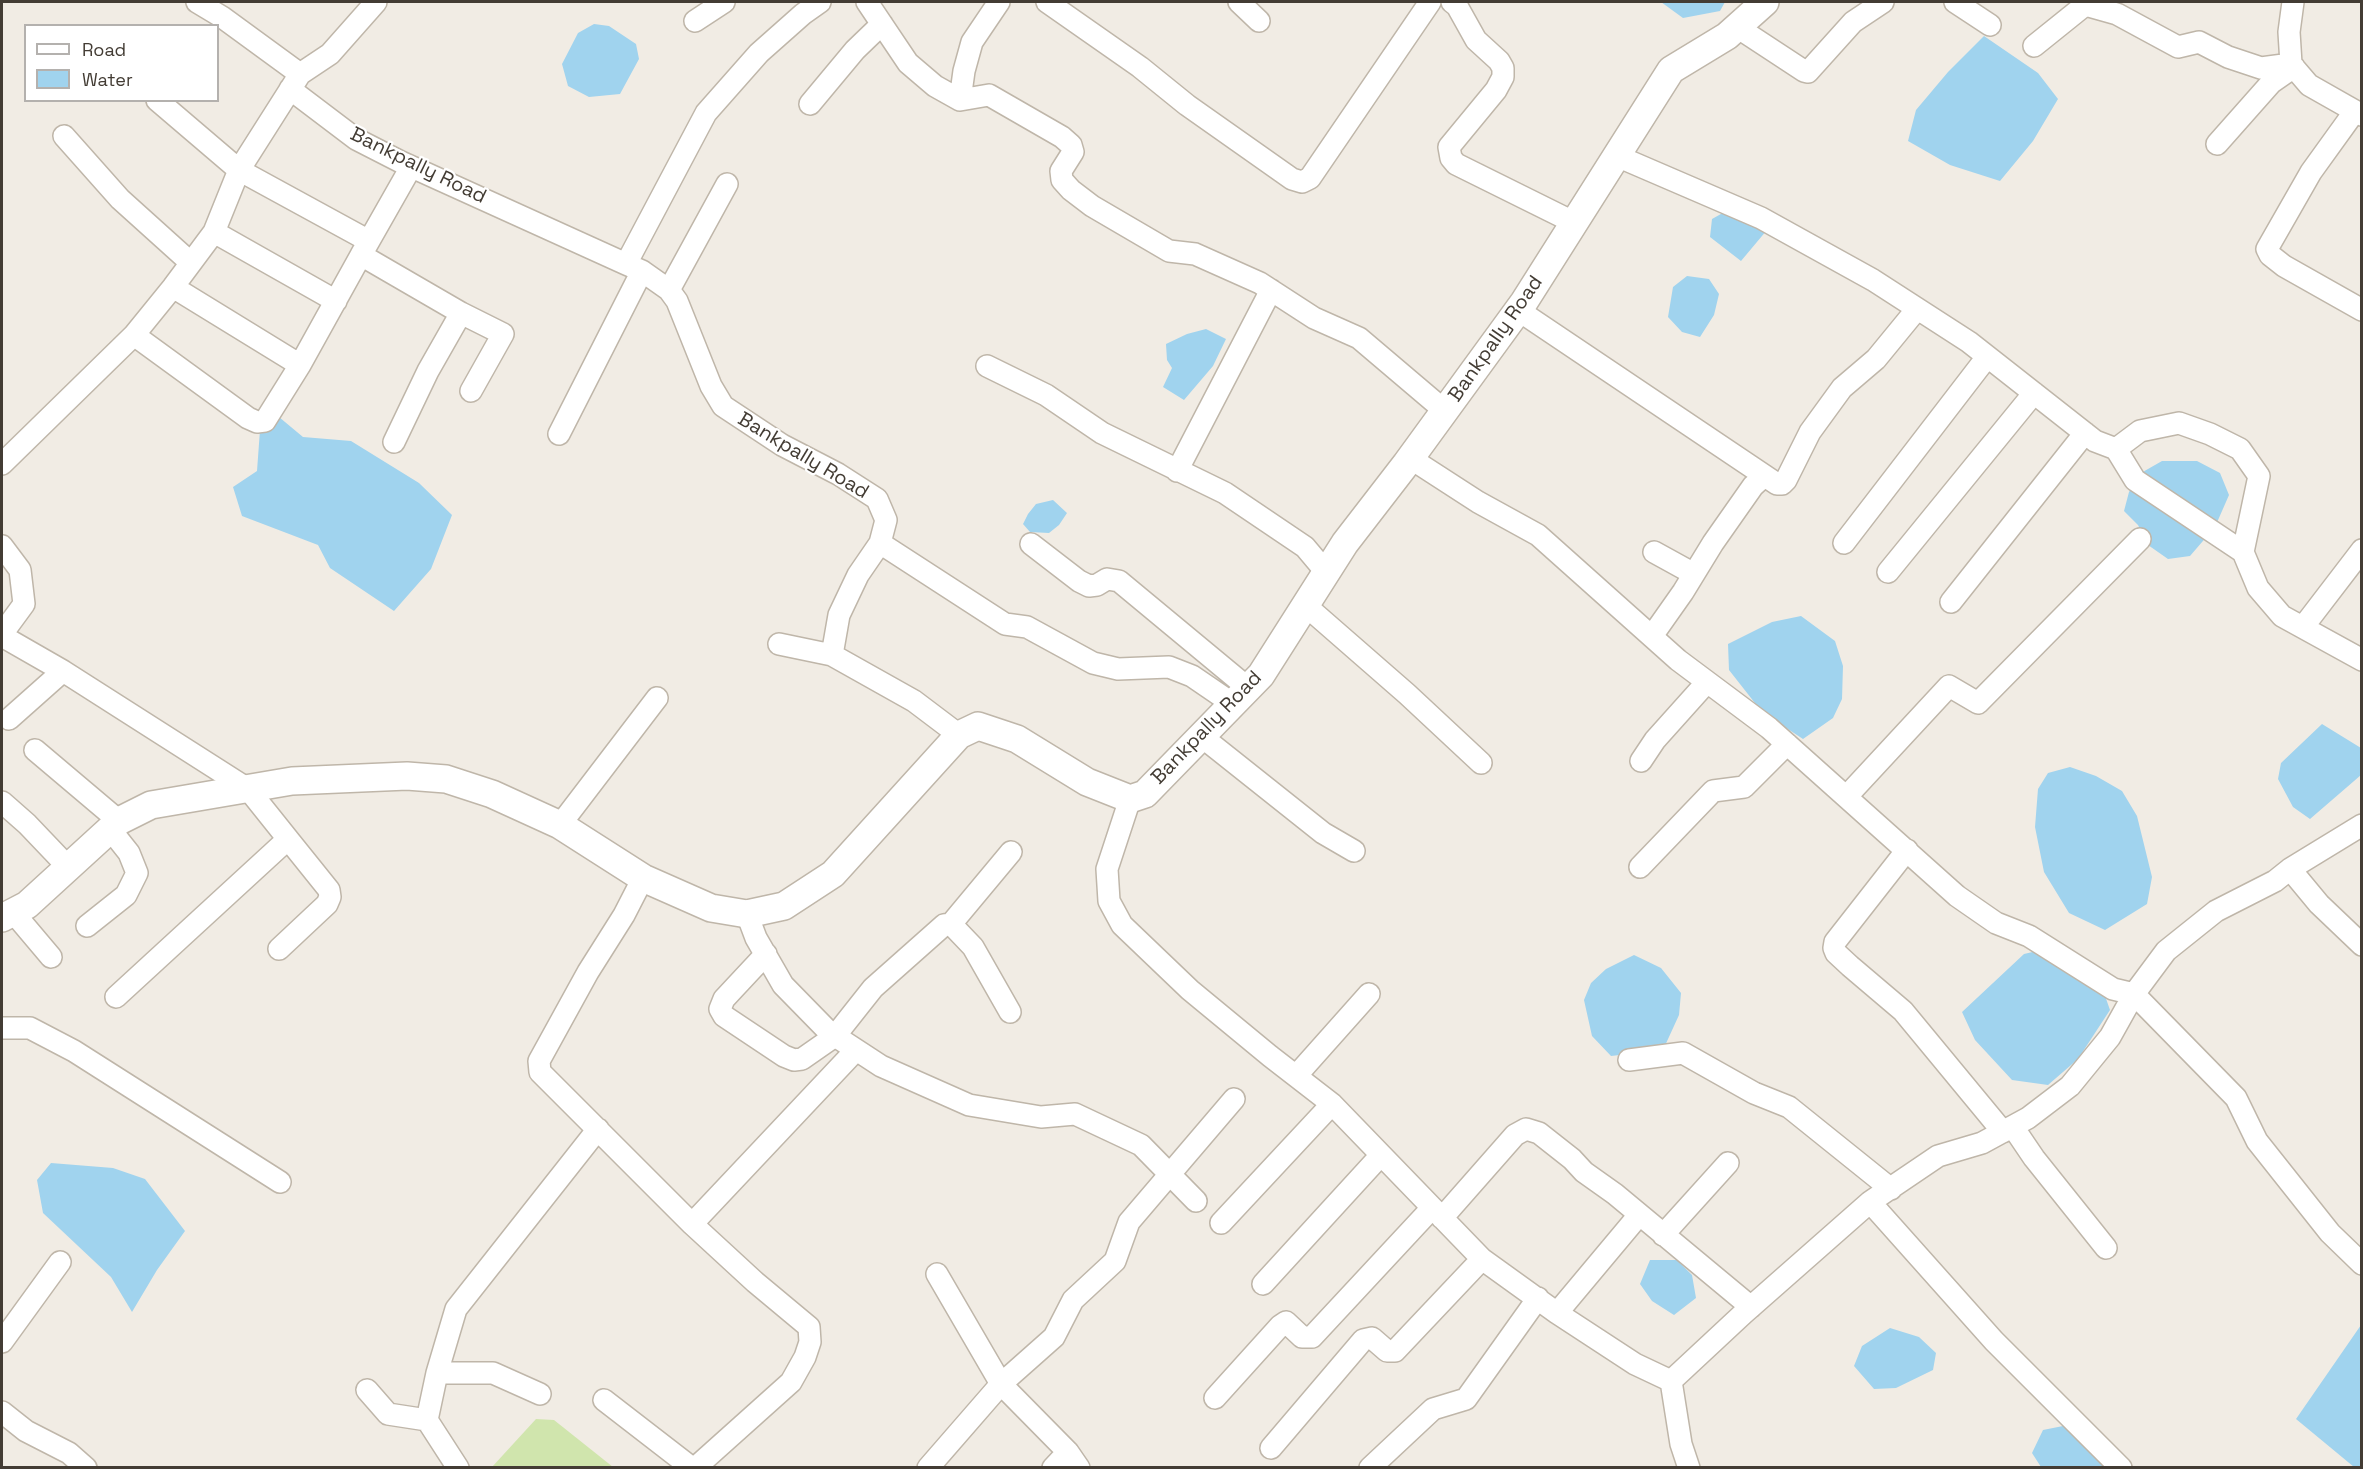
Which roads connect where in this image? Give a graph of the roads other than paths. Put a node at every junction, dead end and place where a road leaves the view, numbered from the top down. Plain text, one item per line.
1 (197, 2) edge
2 (376, 2) edge
3 (724, 2) edge
4 (820, 2) edge
5 (867, 2) edge
6 (999, 2) edge
7 (1047, 2) edge
8 (1239, 2) edge
9 (1430, 2) edge
10 (1765, 2) edge
11 (1883, 2) edge
12 (1955, 2) edge
13 (2293, 2) edge
14 (1461, 5) edge
15 (695, 21) dead end
16 (1259, 21) dead end
17 (882, 24) junction
18 (1990, 25) dead end
19 (1737, 27) junction
20 (2034, 46) dead end
21 (2292, 65) junction
22 (295, 82) junction
23 (960, 100) junction
24 (159, 102) edge
25 (810, 104) dead end
26 (2358, 113) edge
27 (64, 136) dead end
28 (2217, 144) dead end
29 (1617, 156) junction
30 (411, 167) junction
31 (239, 170) junction
32 (727, 184) dead end
33 (1575, 223) junction
34 (214, 232) junction
35 (365, 248) junction
36 (191, 262) junction
37 (634, 268) junction
38 (173, 287) junction
39 (669, 290) junction
40 (1271, 290) junction
41 (336, 301) junction
42 (1917, 309) junction
43 (1518, 310) junction
44 (2361, 310) edge
45 (461, 313) junction
46 (134, 335) junction
47 (1987, 357) junction
48 (300, 365) junction
49 (987, 366) dead end
50 (471, 391) dead end
51 (2034, 393) junction
52 (1445, 411) junction
53 (2085, 433) junction
54 (559, 434) dead end
55 (394, 442) dead end
56 (2116, 449) junction
57 (1410, 458) junction
58 (2, 464) edge
59 (1177, 471) junction
60 (1764, 476) junction
61 (2140, 539) dead end
62 (880, 543) junction
63 (1844, 543) dead end
64 (1031, 544) dead end
65 (2, 546) edge
66 (2361, 550) edge
67 (1654, 552) dead end
68 (2243, 552) junction
69 (1888, 572) dead end
70 (1326, 573) junction
71 (1694, 574) junction
72 (1952, 602) dead end
73 (1305, 605) junction
74 (2304, 627) junction
75 (2, 635) edge
76 (1652, 636) junction
77 (779, 644) dead end
78 (832, 655) junction
79 (2361, 660) edge
80 (63, 671) junction
81 (1707, 681) junction
82 (1240, 696) junction
83 (657, 698) dead end
84 (9, 720) dead end
85 (959, 735) junction
86 (1202, 736) junction
87 (1787, 744) junction
88 (35, 750) dead end
89 (1641, 761) dead end
90 (1481, 763) dead end
91 (248, 789) junction
92 (1846, 796) junction
93 (1130, 799) junction
94 (2, 802) edge
95 (114, 825) junction
96 (560, 825) junction
97 (2361, 825) edge
98 (288, 839) junction
99 (1907, 850) junction
100 (1354, 851) dead end
101 (1011, 852) dead end
102 (68, 867) junction
103 (1640, 867) dead end
104 (2290, 868) junction
105 (643, 878) junction
106 (747, 914) junction
107 (7, 915) edge
108 (951, 924) junction
109 (87, 926) dead end
110 (2361, 945) edge
111 (279, 949) dead end
112 (766, 954) junction
113 (51, 957) dead end
114 (1369, 994) dead end
115 (2134, 994) junction
116 (116, 997) dead end
117 (1010, 1012) dead end
118 (2, 1028) edge
119 (835, 1036) junction
120 (856, 1050) junction
121 (1629, 1060) dead end
122 (1296, 1076) junction
123 (1234, 1099) dead end
124 (1332, 1104) junction
125 (598, 1129) junction
126 (2008, 1129) junction
127 (1381, 1155) junction
128 (1728, 1163) dead end
129 (1169, 1173) junction
130 (280, 1182) dead end
131 (1891, 1189) junction
132 (1196, 1201) dead end
133 (1870, 1202) junction
134 (1437, 1213) junction
135 (1639, 1215) junction
136 (1221, 1223) dead end
137 (692, 1224) junction
138 (1663, 1235) junction
139 (2106, 1248) dead end
140 (1482, 1259) junction
141 (60, 1262) dead end
142 (2361, 1264) edge
143 (937, 1274) dead end
144 (1263, 1284) dead end
145 (1538, 1298) junction
146 (1751, 1307) junction
147 (1557, 1313) junction
148 (2, 1342) edge
149 (437, 1373) junction
150 (1671, 1381) junction
151 (1001, 1384) junction
152 (367, 1390) dead end
153 (540, 1394) dead end
154 (1215, 1398) dead end
155 (604, 1400) dead end
156 (2, 1412) edge
157 (427, 1420) junction
158 (1271, 1448) dead end
159 (1074, 1460) edge
160 (701, 1465) edge
161 (86, 1467) edge
162 (458, 1467) edge
163 (928, 1467) edge
164 (1053, 1467) edge
165 (1370, 1467) edge
166 (1689, 1467) edge
167 (2121, 1467) edge

1 - 22 street, Bankpally Road
2 - 22 street
3 - 15 street
4 - 37 street
5 - 17 street
6 - 23 street
7 - 9 street
8 - 16 street
10 - 19 street, Bankpally Road
11 - 19 street
12 - 18 street
13 - 21 street
14 - 33 street
17 - 23 street
17 - 25 street
19 - 29 street, Bankpally Road
20 - 21 street
21 - 26 street
21 - 28 street
22 - 30 street, Bankpally Road
22 - 31 street
23 - 40 street
24 - 31 street
26 - 44 street
27 - 36 street
29 - 33 street, Bankpally Road
29 - 42 street
30 - 35 street
30 - 37 street, Bankpally Road
31 - 34 street
31 - 35 street
32 - 39 street
33 - 43 street, Bankpally Road
34 - 36 street
34 - 41 street
35 - 41 street
35 - 45 street
36 - 38 street
37 - 39 street, Bankpally Road
37 - 54 street
38 - 46 street
38 - 48 street
39 - 62 street, Bankpally Road
40 - 52 street
40 - 59 street
41 - 48 street
42 - 47 street
42 - 60 street
43 - 52 street, Bankpally Road
43 - 60 street
45 - 50 street
45 - 55 street
46 - 48 street
46 - 58 street
47 - 51 street
47 - 63 street
49 - 59 street
51 - 53 street
51 - 69 street
52 - 57 street, Bankpally Road
53 - 56 street
53 - 72 street
56 - 68 street
56 - 68 street
57 - 70 street, Bankpally Road
57 - 76 street
59 - 70 street
60 - 71 street
61 - 92 street
62 - 78 street, Bankpally Road
62 - 82 street
64 - 82 street
65 - 75 street
66 - 74 street
67 - 71 street
68 - 74 street
70 - 73 street, Bankpally Road
71 - 76 street
73 - 82 street, Bankpally Road
73 - 90 street
74 - 79 street
75 - 80 street
76 - 81 street
77 - 78 street
78 - 85 street
80 - 84 street
80 - 91 street
81 - 87 street
81 - 89 street
82 - 86 street, Bankpally Road
83 - 96 street
85 - 93 street
85 - 106 street
86 - 93 street, Bankpally Road
86 - 100 street
87 - 92 street
87 - 103 street
88 - 95 street
91 - 95 street
91 - 96 street
91 - 98 street
92 - 99 street
93 - 122 street
94 - 102 street
95 - 102 street
95 - 109 street
96 - 105 street
97 - 104 street
98 - 111 street
98 - 116 street
99 - 115 street
99 - 126 street
101 - 108 street
102 - 107 street
104 - 110 street
104 - 115 street
105 - 106 street
105 - 125 street
106 - 112 street
107 - 113 street
108 - 117 street
108 - 119 street
112 - 119 street
112 - 119 street
114 - 122 street
115 - 126 street
115 - 142 street
118 - 130 street
119 - 120 street
120 - 129 street
120 - 137 street
121 - 131 street
122 - 124 street
123 - 129 street
124 - 127 street
124 - 136 street
125 - 137 street
125 - 149 street
126 - 131 street
126 - 139 street
127 - 134 street
127 - 144 street
128 - 138 street
129 - 132 street
129 - 151 street
131 - 133 street
133 - 146 street
133 - 167 street
134 - 135 street
134 - 140 street
134 - 154 street
135 - 138 street
135 - 147 street
137 - 160 street
138 - 146 street
140 - 145 street
140 - 158 street
141 - 148 street
143 - 151 street
145 - 147 street
145 - 165 street
146 - 150 street
147 - 150 street
149 - 153 street
149 - 157 street
150 - 166 street
151 - 159 street
151 - 163 street
152 - 157 street
155 - 160 street
156 - 161 street
157 - 162 street
159 - 164 street

